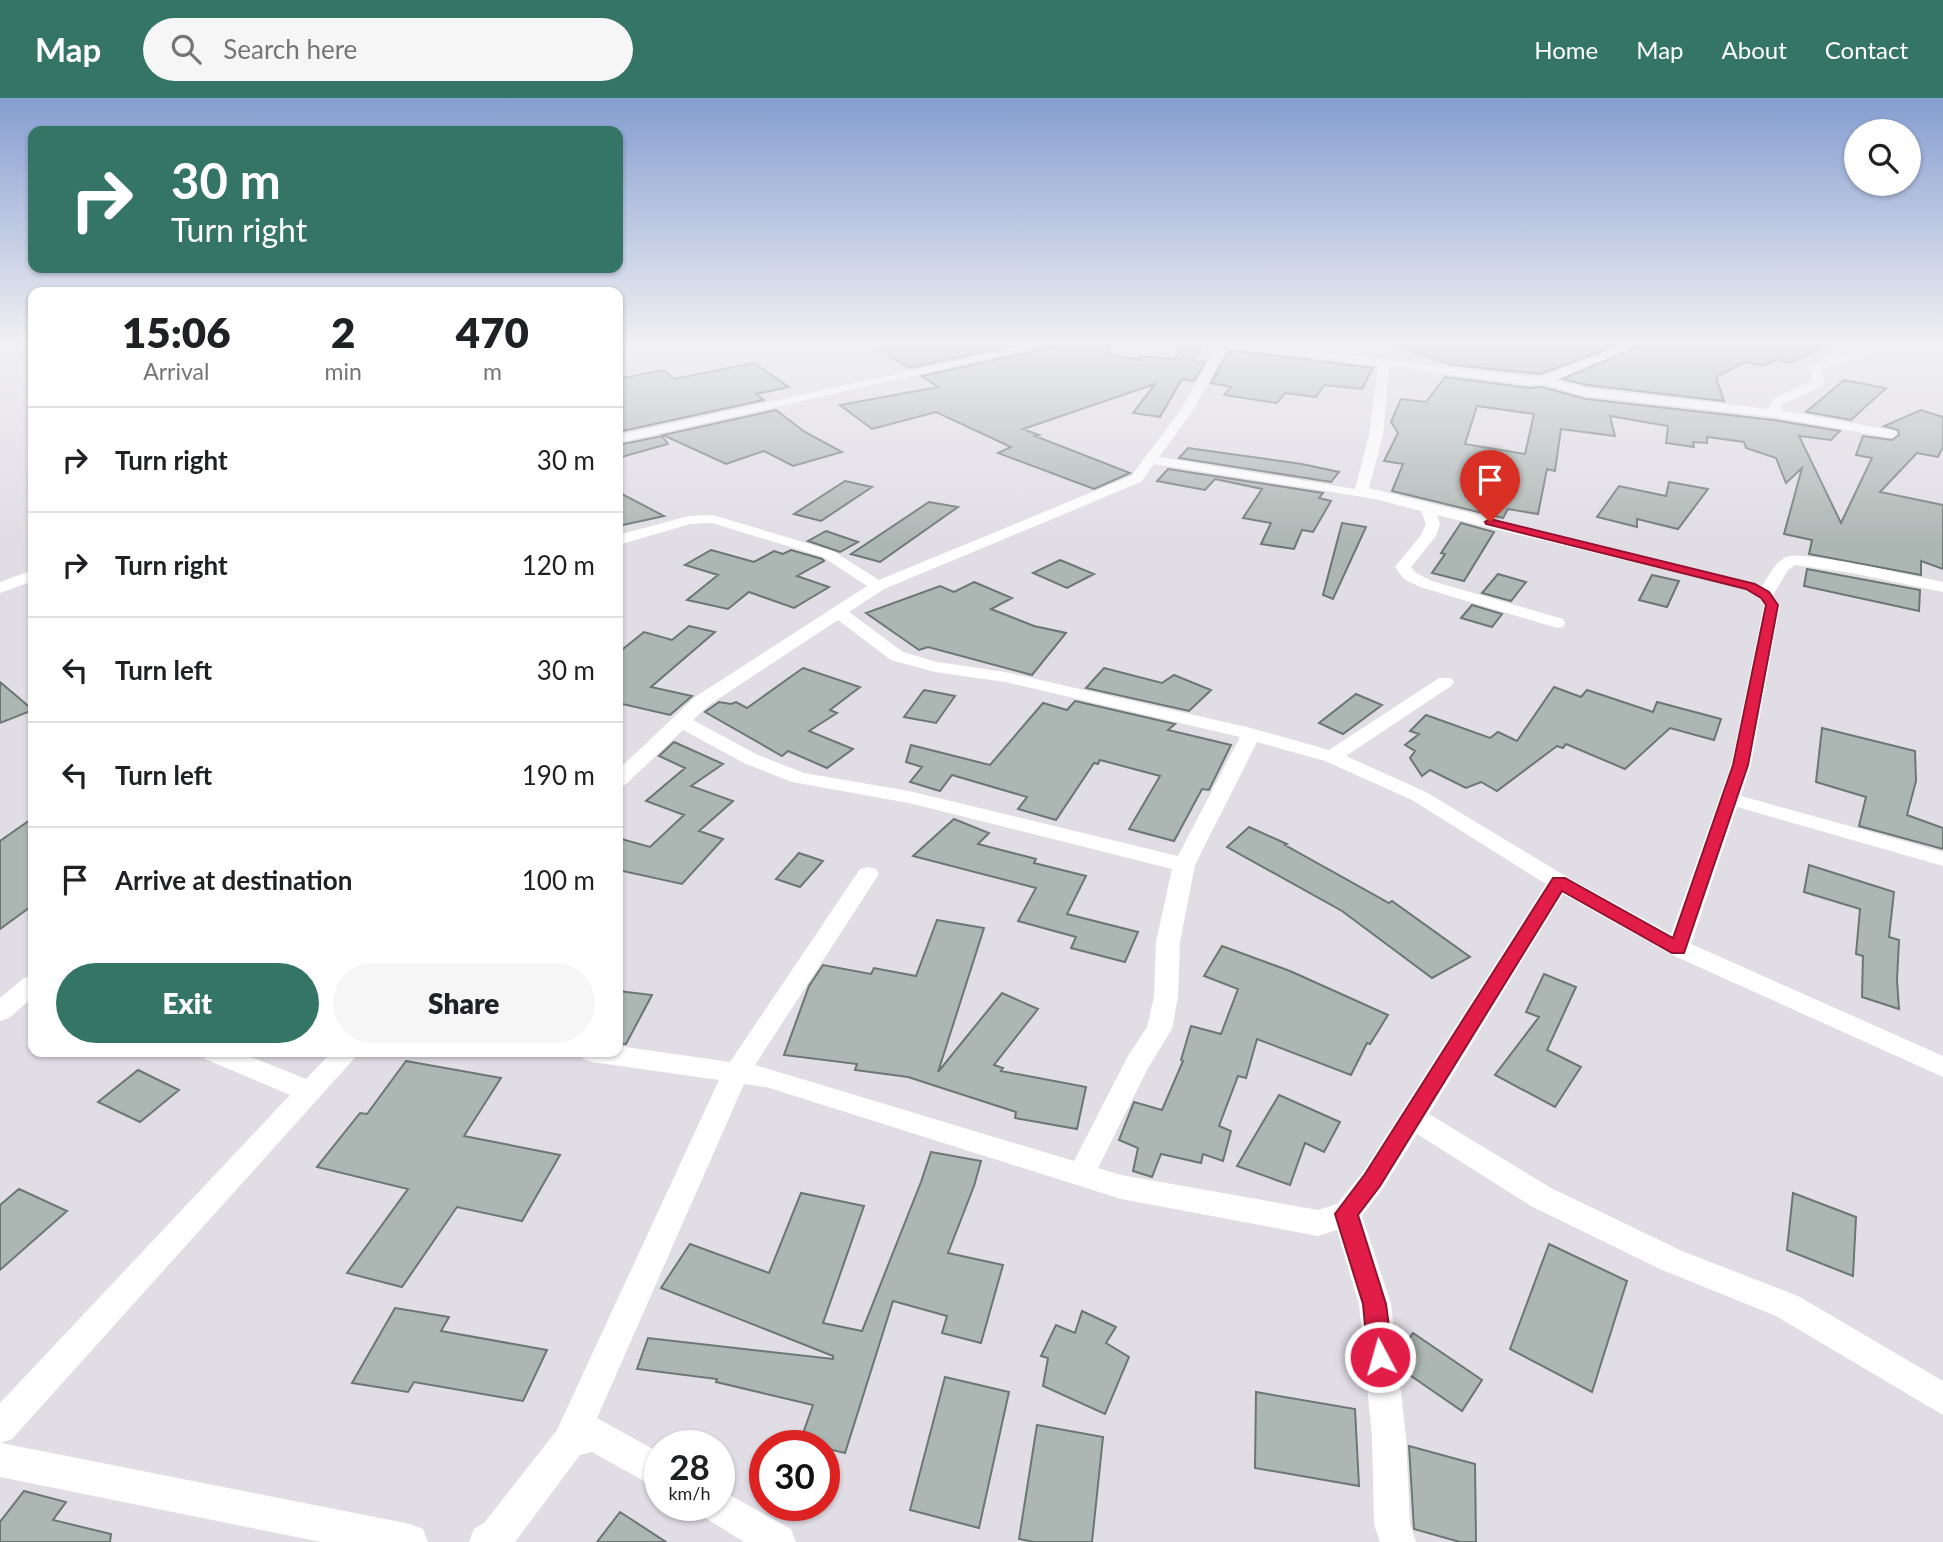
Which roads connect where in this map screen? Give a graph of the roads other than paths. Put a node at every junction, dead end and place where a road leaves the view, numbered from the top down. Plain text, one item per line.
1 (756, 408) edge
2 (1187, 408) edge
3 (1379, 408) edge
4 (1731, 408) edge
5 (1773, 408) edge
6 (1774, 413) junction
7 (1891, 434) dead end
8 (623, 438) edge
9 (1152, 460) junction
10 (1372, 496) junction
11 (1427, 508) junction
12 (623, 539) edge
13 (28, 577) edge
14 (878, 586) junction
15 (1943, 587) edge
16 (0, 588) edge
17 (1765, 595) junction
18 (838, 612) junction
19 (1557, 623) dead end
20 (1446, 682) dead end
21 (681, 721) junction
22 (1251, 734) junction
23 (1332, 757) junction
24 (623, 775) edge
25 (1730, 799) junction
26 (1943, 859) edge
27 (1184, 865) junction
28 (867, 874) dead end
29 (1559, 882) junction
30 (1678, 948) junction
31 (28, 988) edge
32 (0, 1012) edge
33 (226, 1057) edge
34 (343, 1057) edge
35 (623, 1057) edge
36 (1943, 1067) edge
37 (736, 1073) junction
38 (309, 1092) junction
39 (1412, 1117) junction
40 (1080, 1174) junction
41 (1346, 1214) junction
42 (1943, 1399) edge
43 (0, 1427) edge
44 (569, 1442) junction
45 (0, 1460) edge
46 (644, 1463) edge
47 (735, 1516) edge
48 (494, 1540) edge
49 (410, 1542) edge
50 (778, 1542) edge
51 (1398, 1542) edge

1 - 8 street
2 - 9 street
3 - 10 street
4 - 6 street
5 - 6 street
6 - 7 street
9 - 10 street
9 - 14 street
10 - 11 street
11 - 17 street
11 - 19 street
12 - 14 street
13 - 16 street
14 - 18 street
15 - 17 street
17 - 25 street
18 - 21 street
18 - 22 street
20 - 23 street
21 - 24 street
21 - 27 street
22 - 23 street
22 - 27 street
23 - 29 street
25 - 26 street
25 - 30 street
27 - 40 street
28 - 37 street
29 - 30 street
29 - 39 street
30 - 36 street
31 - 32 street
33 - 38 street
34 - 38 street
35 - 37 street
37 - 40 street
37 - 44 street
38 - 43 street
39 - 41 street
39 - 42 street
40 - 41 street
41 - 51 street
44 - 46 street
44 - 48 street
45 - 49 street
47 - 50 street

